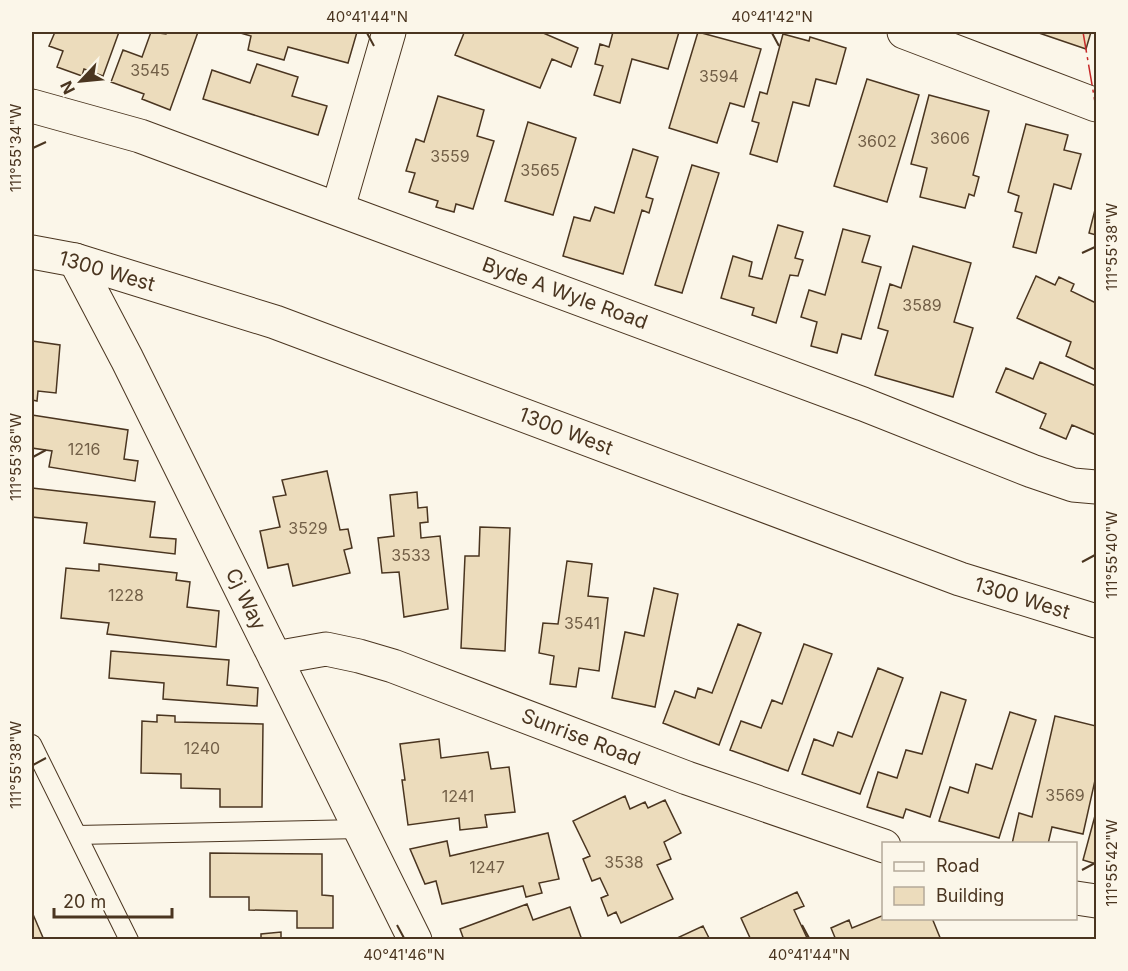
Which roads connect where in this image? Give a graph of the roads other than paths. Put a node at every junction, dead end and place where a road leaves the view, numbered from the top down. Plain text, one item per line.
1 (389, 32) edge
2 (904, 32) edge
3 (1096, 105) edge
4 (32, 106) edge
5 (338, 208) junction
6 (32, 252) edge
7 (75, 260) junction
8 (1096, 488) edge
9 (1096, 621) edge
10 (275, 658) junction
11 (32, 744) edge
12 (360, 829) junction
13 (77, 835) junction
14 (882, 845) edge
15 (1077, 898) edge
16 (1096, 902) edge
17 (129, 939) edge
18 (415, 939) edge

1 - 5 street
2 - 3 street
4 - 5 street, Byde A Wyle Road
5 - 8 street, Byde A Wyle Road
6 - 7 street, 1300 West
7 - 9 street, 1300 West
7 - 10 street, Cj Way
10 - 12 street, Cj Way
10 - 14 street, Sunrise Road
11 - 13 lane
12 - 13 lane
12 - 18 street, Cj Way
13 - 17 lane
15 - 16 street

